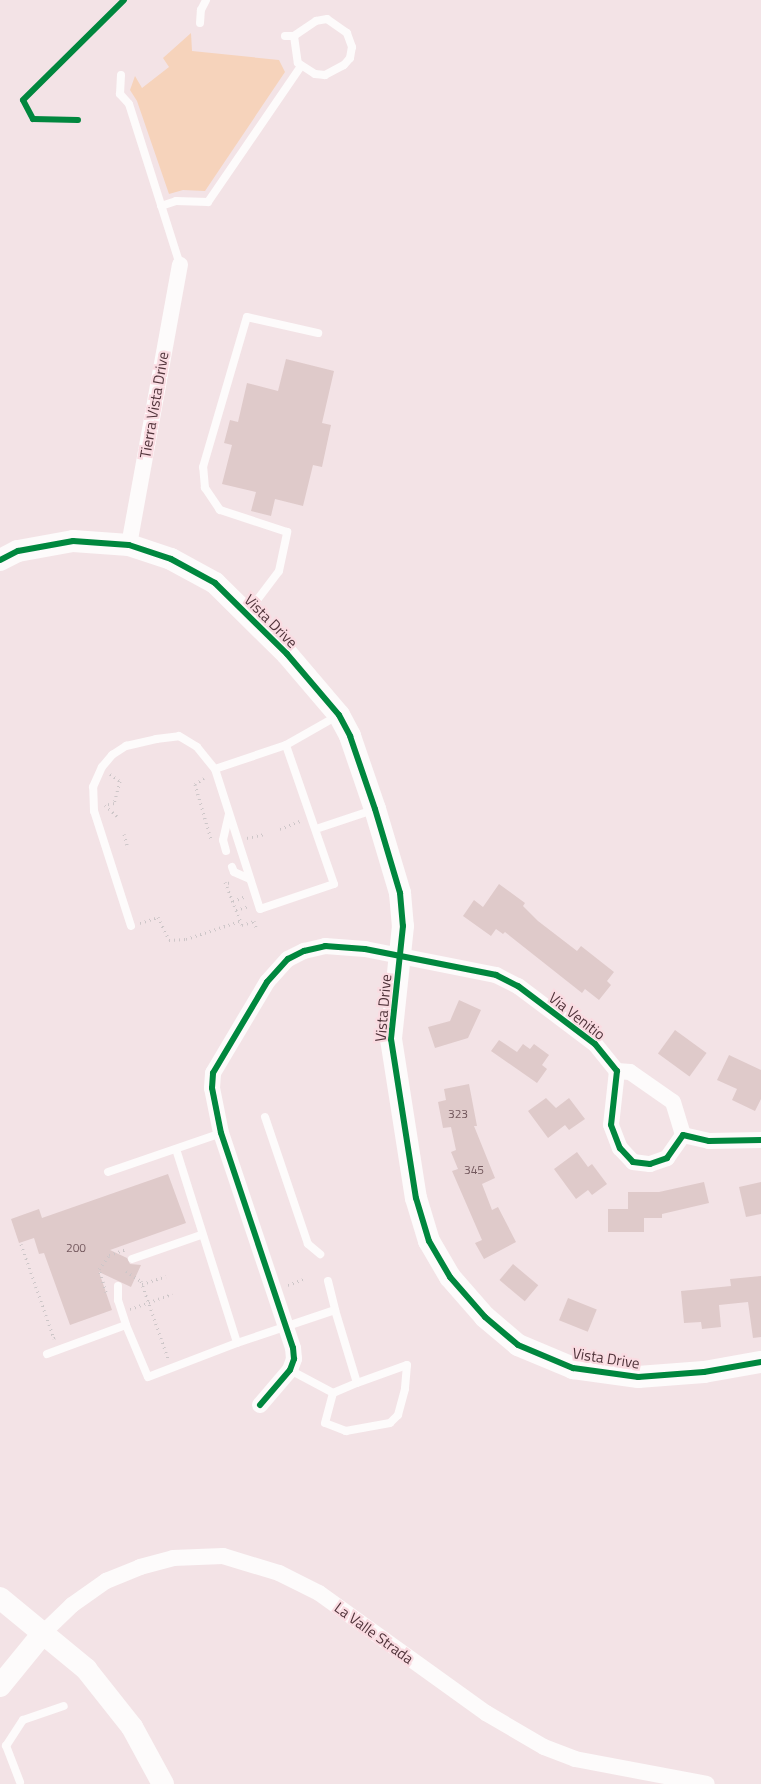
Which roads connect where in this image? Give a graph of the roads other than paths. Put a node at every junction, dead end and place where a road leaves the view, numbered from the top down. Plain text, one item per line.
1 (206, 0) edge
2 (200, 23) dead end
3 (301, 66) junction
4 (121, 75) dead end
5 (161, 206) junction
6 (180, 265) joint
7 (318, 333) dead end
8 (129, 545) junction
9 (0, 560) edge
10 (246, 614) junction
11 (339, 715) junction
12 (286, 744) junction
13 (215, 768) junction
14 (375, 809) junction
15 (229, 816) junction
16 (316, 829) junction
17 (226, 851) dead end
18 (232, 867) dead end
19 (250, 879) junction
20 (131, 926) dead end
21 (400, 957) junction
22 (617, 1071) junction
23 (265, 1117) dead end
24 (221, 1133) junction
25 (683, 1135) junction
26 (761, 1140) edge
27 (176, 1149) junction
28 (108, 1172) dead end
29 (201, 1235) junction
30 (320, 1254) dead end
31 (132, 1259) dead end
32 (328, 1281) dead end
33 (118, 1286) dead end
34 (335, 1310) junction
35 (287, 1324) junction
36 (126, 1325) junction
37 (237, 1343) junction
38 (47, 1354) dead end
39 (761, 1362) edge
40 (290, 1370) junction
41 (357, 1383) junction
42 (332, 1394) junction
43 (260, 1405) dead end
44 (0, 1598) edge
45 (44, 1632) junction
46 (0, 1686) edge
47 (64, 1706) dead end
48 (22, 1783) edge
49 (163, 1784) edge
50 (707, 1784) edge

1 - 2 lane
3 - 3 lane
3 - 5 lane
4 - 5 lane
5 - 6 lane
6 - 8 street, Tierra Vista Drive
7 - 10 lane
8 - 9 street, Vista Drive
8 - 10 street, Vista Drive
10 - 11 street, Vista Drive
11 - 12 lane
11 - 14 street, Vista Drive
12 - 13 lane
12 - 16 lane
13 - 15 lane
13 - 20 lane
14 - 16 lane
14 - 21 street, Vista Drive
15 - 17 lane
15 - 19 lane
16 - 19 lane
18 - 19 lane
21 - 22 street, Via Venitio
21 - 24 street, Via Venitio
21 - 39 street, Vista Drive
22 - 25 street
22 - 25 street
23 - 30 lane
24 - 27 lane
24 - 35 street, Via Venitio
25 - 26 street
27 - 28 lane
27 - 29 lane
29 - 31 lane
29 - 37 lane
32 - 34 lane
33 - 36 lane
34 - 35 lane
34 - 41 lane
35 - 37 lane
35 - 40 street, Via Venitio
36 - 37 lane
36 - 38 lane
40 - 42 lane
40 - 43 street
41 - 42 lane
41 - 42 lane
44 - 45 street
45 - 46 street
45 - 49 street
45 - 50 street, La Valle Strada
47 - 48 lane

